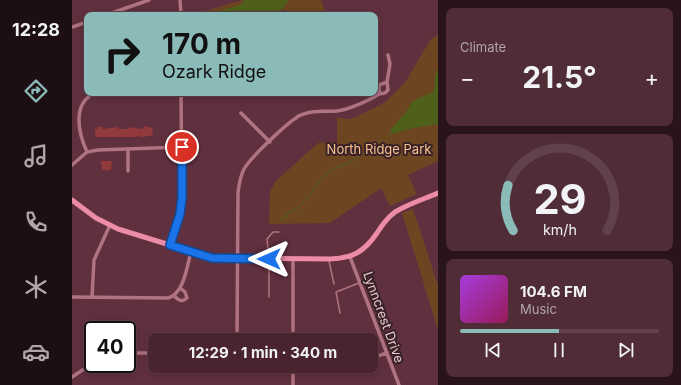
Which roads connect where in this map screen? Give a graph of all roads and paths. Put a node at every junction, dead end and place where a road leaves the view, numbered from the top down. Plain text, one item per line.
1 (149, 0) edge
2 (180, 0) edge
3 (115, 12) edge
4 (181, 12) edge
5 (84, 23) edge
6 (72, 28) edge
7 (388, 55) dead end
8 (387, 82) junction
9 (379, 94) joint
10 (89, 96) edge
11 (181, 96) edge
12 (375, 96) edge
13 (241, 113) dead end
14 (270, 142) junction
15 (182, 147) junction
16 (128, 149) junction
17 (87, 152) junction
18 (72, 165) edge
19 (128, 170) dead end
20 (437, 195) edge
21 (72, 200) edge
22 (110, 225) junction
23 (279, 232) dead end
24 (170, 245) junction
25 (191, 252) junction
26 (350, 256) junction
27 (238, 259) junction
28 (269, 259) junction
29 (293, 259) junction
30 (329, 259) junction
31 (360, 282) junction
32 (334, 284) dead end
33 (180, 288) junction
34 (174, 296) junction
35 (72, 297) edge
36 (92, 297) junction
37 (269, 297) dead end
38 (340, 313) dead end
39 (237, 333) edge
40 (293, 333) edge
41 (136, 353) edge
42 (148, 353) edge
43 (386, 353) junction
44 (378, 356) edge
45 (84, 369) edge
46 (293, 373) edge
47 (72, 377) edge
48 (293, 385) edge
49 (399, 385) edge

1 - 3 street
2 - 4 street
5 - 6 street
7 - 8 street
8 - 9 street
8 - 9 street
10 - 17 street
11 - 15 street
12 - 14 street
13 - 14 street
14 - 27 street
15 - 16 street
15 - 24 street
16 - 17 street
16 - 19 street
17 - 18 street
20 - 26 street
21 - 22 street
22 - 24 street
22 - 36 street
23 - 28 lane
24 - 25 street
25 - 27 street
25 - 33 street
26 - 30 street
26 - 31 street, Lynncrest Drive
27 - 28 street
27 - 39 street
28 - 29 street
28 - 37 lane
29 - 30 street
29 - 40 street
30 - 32 lane
31 - 38 lane
31 - 43 street, Lynncrest Drive
33 - 34 street
33 - 34 street
34 - 36 street
35 - 36 street
41 - 42 street
43 - 44 street
43 - 49 street, Lynncrest Drive
45 - 47 street
46 - 48 street

